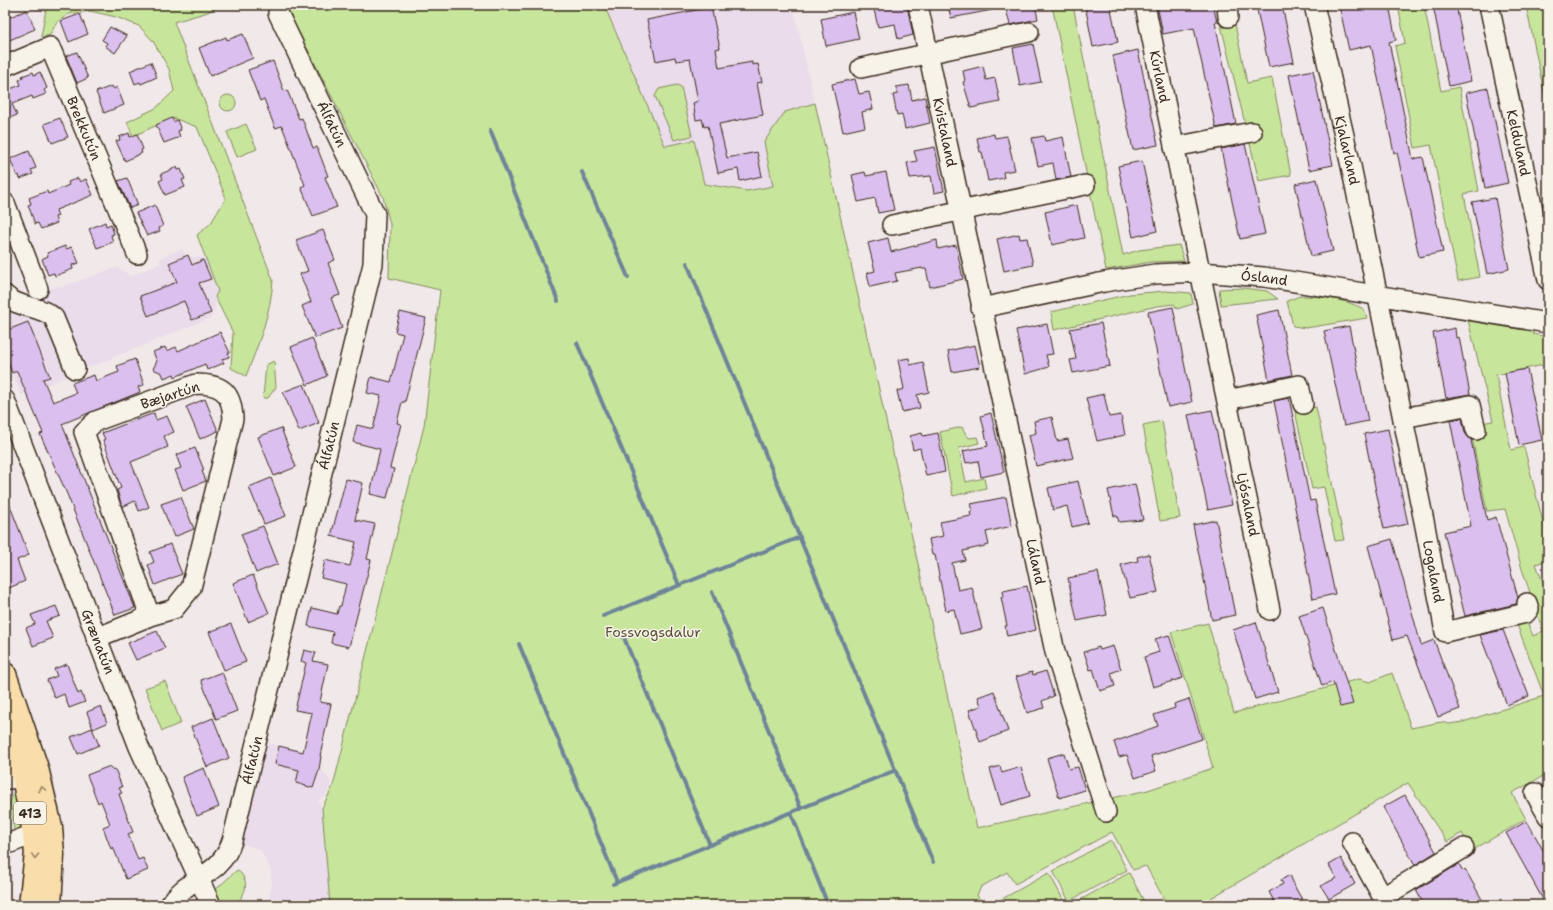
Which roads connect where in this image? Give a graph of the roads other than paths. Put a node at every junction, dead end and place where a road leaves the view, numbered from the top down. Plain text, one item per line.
1 (918, 5) edge
2 (1145, 5) edge
3 (1314, 5) edge
4 (1489, 5) edge
5 (278, 13) dead end
6 (1029, 32) dead end
7 (928, 54) junction
8 (5, 66) edge
9 (861, 68) dead end
10 (1252, 132) dead end
11 (1174, 147) junction
12 (1085, 185) dead end
13 (5, 203) edge
14 (960, 211) junction
15 (892, 225) dead end
16 (137, 254) dead end
17 (1200, 272) junction
18 (1548, 280) edge
19 (38, 288) dead end
20 (5, 295) edge
21 (1377, 296) junction
22 (981, 308) junction
23 (1548, 323) edge
24 (75, 369) dead end
25 (5, 400) edge
26 (1227, 400) junction
27 (1303, 404) dead end
28 (1403, 418) junction
29 (1476, 430) dead end
30 (1527, 603) dead end
31 (1270, 610) dead end
32 (150, 616) junction
33 (96, 638) junction
34 (5, 674) edge
35 (5, 723) edge
36 (14, 773) edge
37 (1535, 793) dead end
38 (1106, 812) dead end
39 (1548, 816) edge
40 (34, 834) junction
41 (1352, 842) dead end
42 (5, 845) edge
43 (1464, 848) dead end
44 (199, 879) junction
45 (1385, 901) edge
46 (30, 905) edge
47 (50, 905) edge
48 (170, 905) edge
49 (211, 905) edge

1 - 7 street, Kvistaland
2 - 11 street, Kúrland
3 - 21 street, Kjalarland
4 - 18 street, Kelduland
5 - 44 street, Álfatún
6 - 7 street
7 - 9 street
7 - 14 street, Kvistaland
8 - 16 street, Brekkutún
10 - 11 street
11 - 17 street, Kúrland
12 - 14 street
13 - 19 street
14 - 15 street
14 - 22 street, Kvistaland
17 - 21 street, Ósland
17 - 22 street, Ósland
17 - 26 street, Ljósaland
20 - 24 street
21 - 23 street, Ósland
21 - 28 street, Logaland
22 - 38 street, Láland
25 - 33 street, Grænatún
26 - 27 street
26 - 31 street, Ljósaland
28 - 29 street
28 - 30 street, Logaland
32 - 32 street, Bæjartún
32 - 33 street, Bæjartún
33 - 44 street, Grænatún
47 -> 34 main road, 413
35 - 36 main road, 413
36 - 40 main road, 413
37 - 39 street
40 - 42 street
40 -> 46 main road, 413
41 - 45 street
43 - 45 street
44 - 48 street, Álfatún
44 - 49 street, Grænatún

